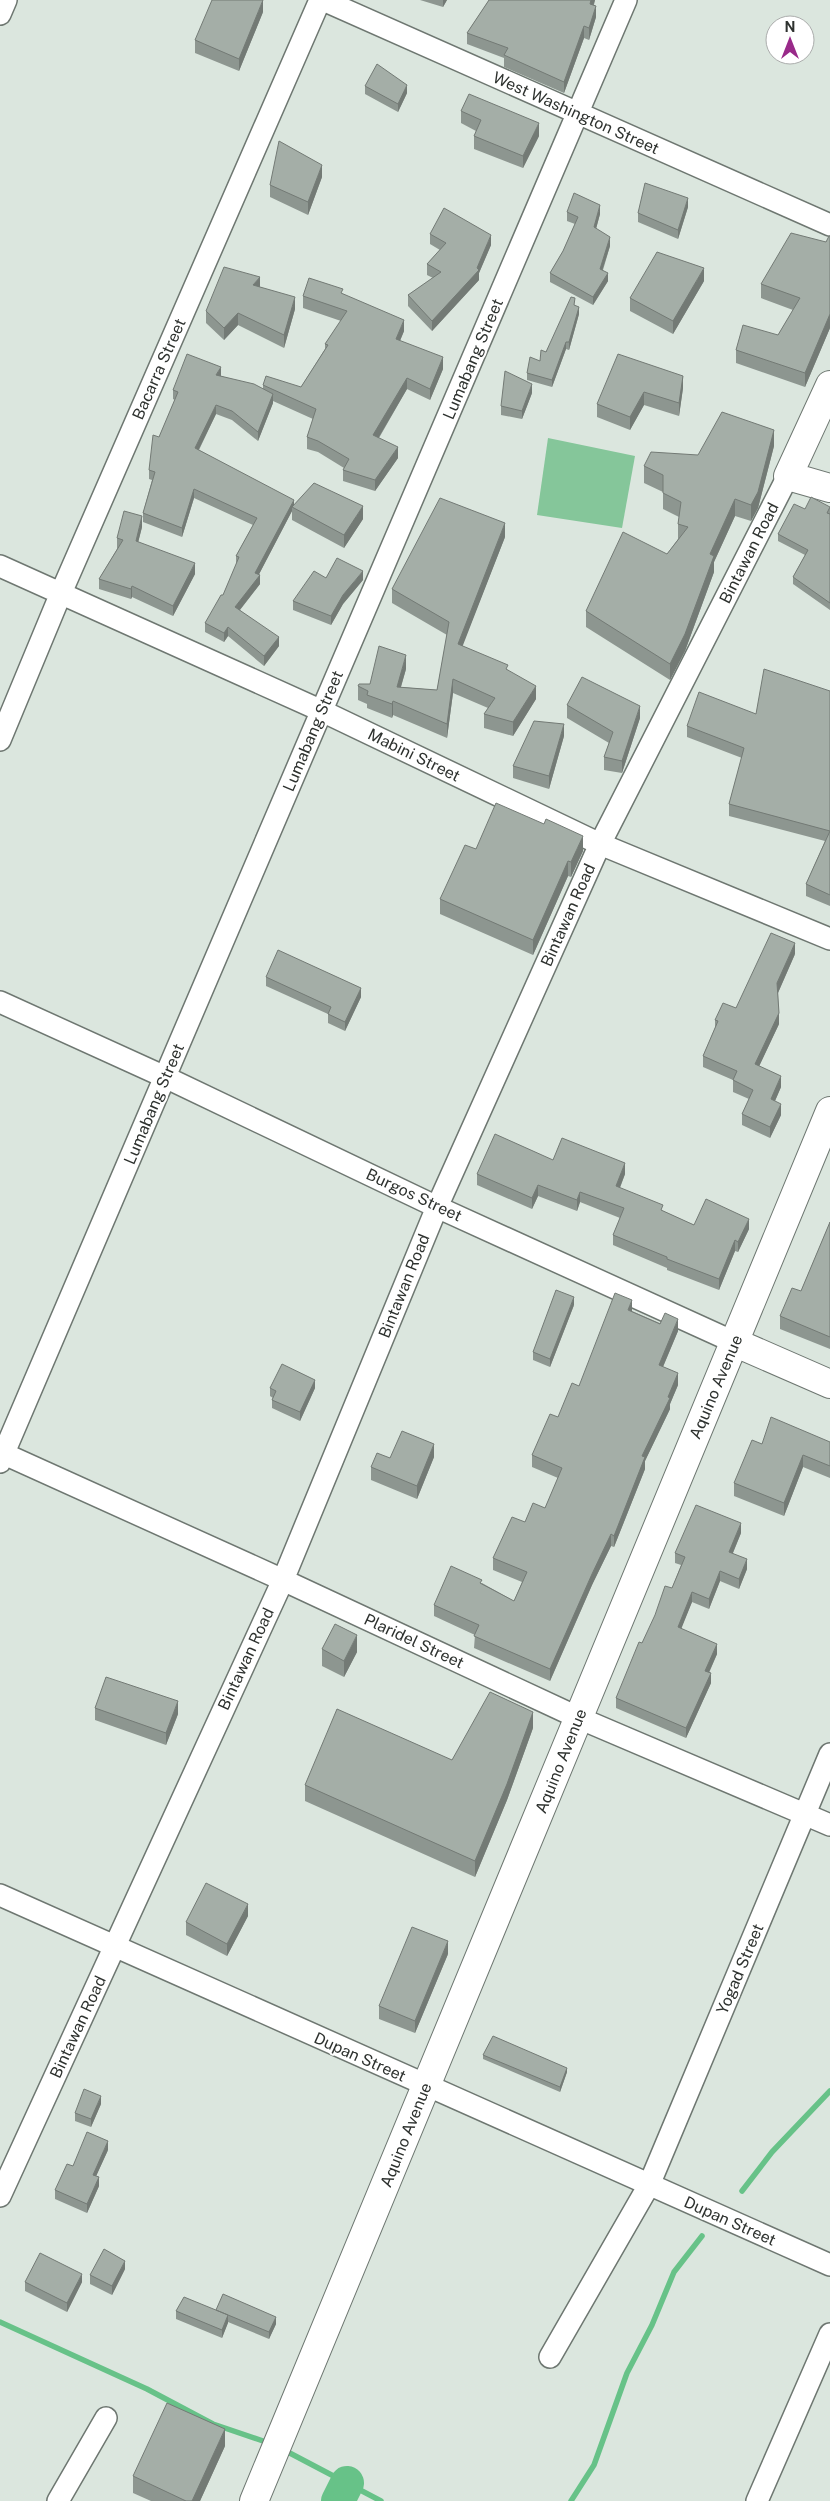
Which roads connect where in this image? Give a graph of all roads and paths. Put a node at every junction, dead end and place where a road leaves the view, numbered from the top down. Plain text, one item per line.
1 (6, 0) edge
2 (322, 0) edge
3 (626, 0) edge
4 (0, 14) edge
5 (578, 114) junction
6 (830, 225) edge
7 (830, 385) edge
8 (788, 476) junction
9 (830, 488) edge
10 (0, 566) edge
11 (61, 593) junction
12 (322, 711) junction
13 (0, 740) edge
14 (600, 844) junction
15 (830, 939) edge
16 (0, 1002) edge
17 (165, 1077) junction
18 (830, 1111) edge
19 (437, 1207) junction
20 (736, 1343) junction
21 (830, 1384) edge
22 (1, 1456) edge
23 (283, 1580) junction
24 (579, 1718) junction
25 (830, 1754) edge
26 (805, 1814) junction
27 (830, 1825) edge
28 (0, 1895) edge
29 (114, 1946) junction
30 (426, 2087) junction
31 (648, 2185) junction
32 (0, 2196) edge
33 (830, 2265) edge
34 (830, 2334) edge
35 (550, 2357) dead end
36 (106, 2418) dead end
37 (58, 2501) edge
38 (254, 2501) edge
39 (757, 2501) edge

1 - 4 street
2 - 5 street, West Washington Street
2 - 11 street, Bacarra Street
3 - 5 street, Lumabang Street
5 - 6 street, West Washington Street
5 - 12 street, Lumabang Street
7 - 8 main road, Bintawan Road
8 - 9 main road
8 - 14 street, Bintawan Road
10 - 11 street, Mabini Street
11 - 12 street, Mabini Street
11 - 13 street, Bacarra Street
12 - 14 street, Mabini Street
12 - 17 street, Lumabang Street
14 - 15 street, Mabini Street
14 - 19 street, Bintawan Road
16 - 17 street, Burgos Street
17 - 19 street, Burgos Street
17 - 22 street, Lumabang Street
18 - 20 main road, Aquino Avenue
19 - 20 street, Burgos Street
19 - 23 street, Bintawan Road
20 - 21 main road, Burgos Street
20 - 24 main road, Aquino Avenue
22 - 23 street, Plaridel Street
23 - 24 street, Plaridel Street
23 - 29 street, Bintawan Road
24 - 26 street, Plaridel Street
24 - 30 main road, Aquino Avenue
25 - 26 street, Yogad Street
26 - 27 street, Plaridel Street
26 - 31 street, Yogad Street
28 - 29 street, Dupan Street
29 - 30 street, Dupan Street
29 - 32 street, Bintawan Road
30 - 31 street, Dupan Street
30 - 38 main road, Aquino Avenue
31 - 33 street, Dupan Street
31 - 35 street, Yogad Street
34 - 39 street
36 - 37 street

